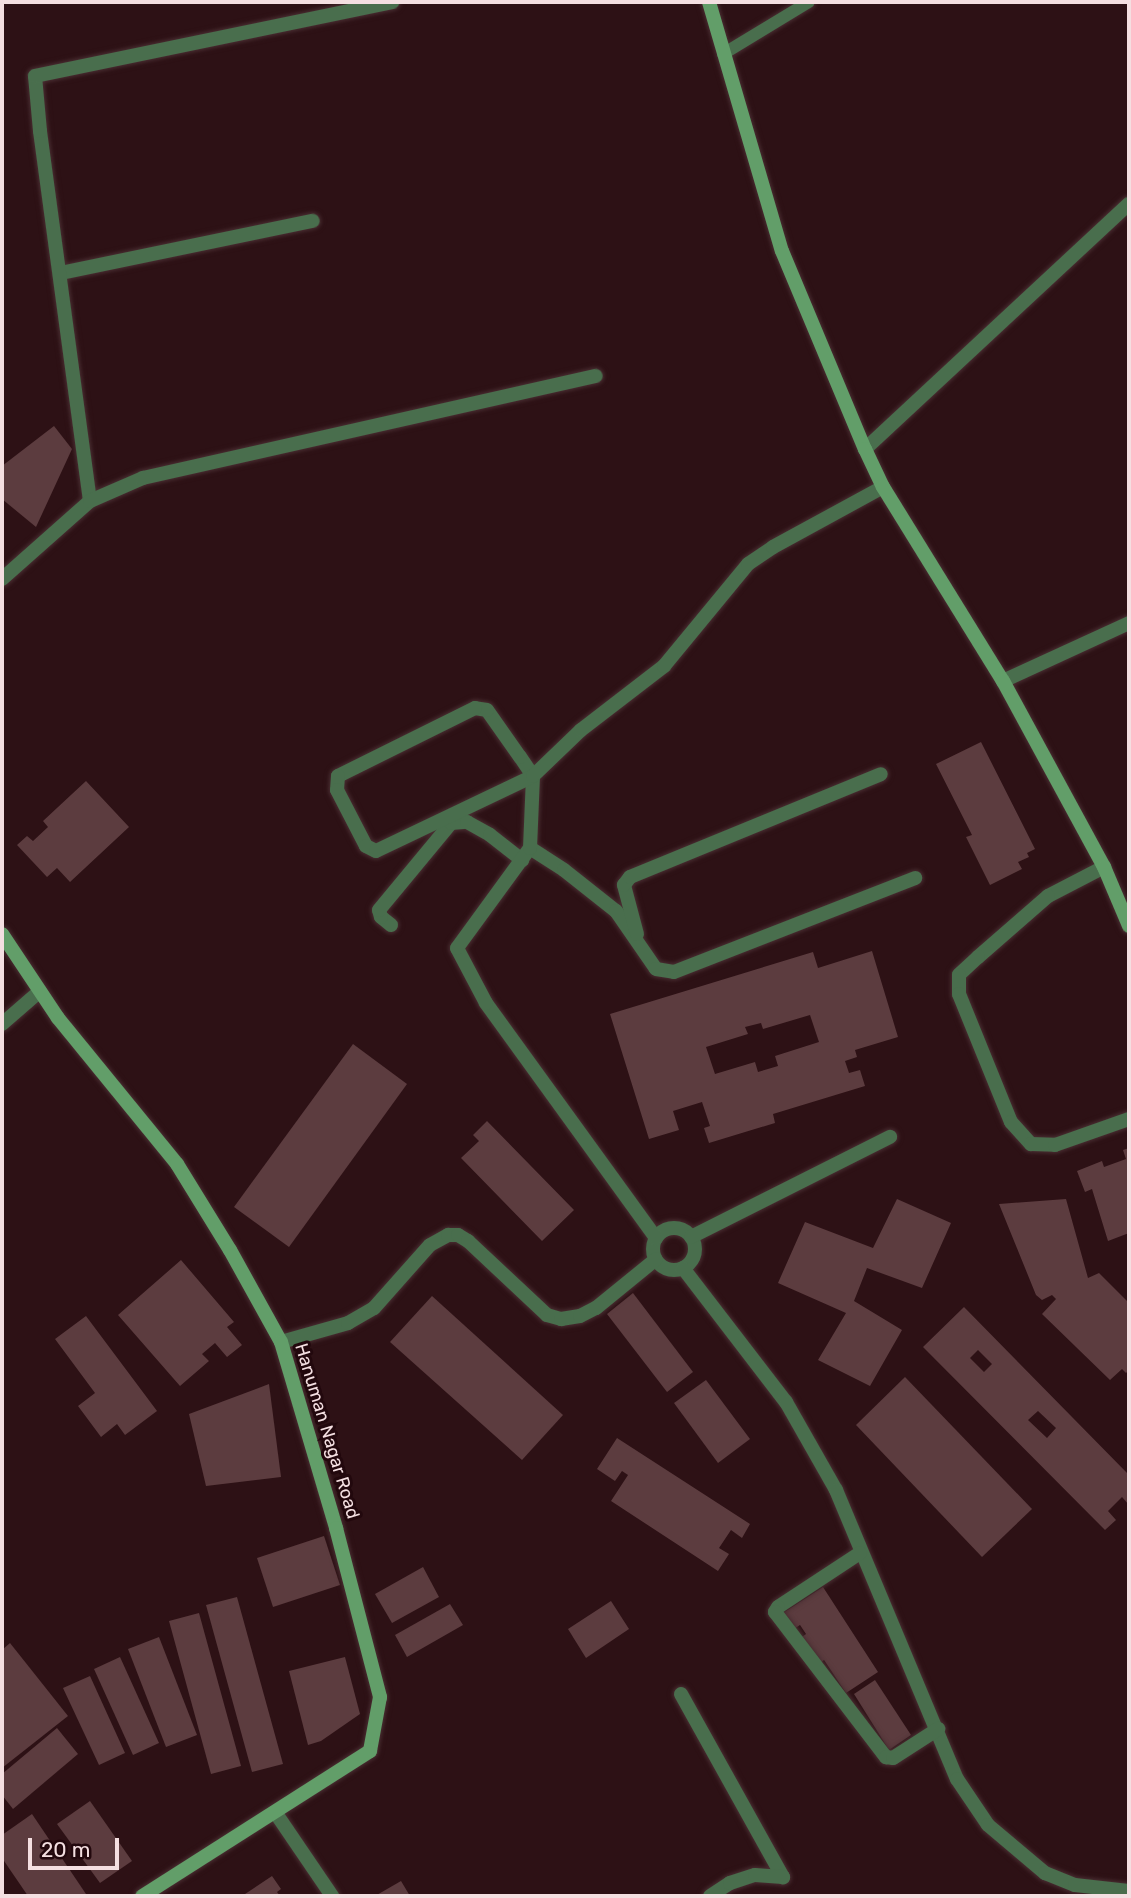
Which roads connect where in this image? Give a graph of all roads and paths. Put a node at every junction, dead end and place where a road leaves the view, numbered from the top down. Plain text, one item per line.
1 (392, 2) edge
2 (709, 2) edge
3 (809, 2) edge
4 (723, 54) junction
5 (1129, 204) edge
6 (313, 221) dead end
7 (61, 273) junction
8 (596, 376) dead end
9 (865, 449) junction
10 (883, 487) junction
11 (90, 501) junction
12 (2, 579) edge
13 (1129, 623) edge
14 (1003, 681) junction
15 (881, 774) dead end
16 (533, 776) junction
17 (526, 854) junction
18 (1104, 867) junction
19 (915, 878) dead end
20 (391, 925) dead end
21 (1129, 926) edge
22 (2, 934) edge
23 (641, 946) junction
24 (40, 991) junction
25 (2, 1024) edge
26 (1129, 1119) edge
27 (890, 1137) dead end
28 (691, 1237) junction
29 (656, 1238) junction
30 (656, 1259) junction
31 (683, 1268) junction
32 (281, 1342) junction
33 (860, 1553) junction
34 (681, 1694) dead end
35 (938, 1729) junction
36 (275, 1812) junction
37 (1129, 1891) edge
38 (142, 1896) edge
39 (332, 1896) edge
40 (710, 1896) edge

1 - 7 street
2 - 4 street
3 - 4 lane
4 - 9 street
5 - 9 street
6 - 7 street
7 - 11 street
8 - 11 street
9 - 10 street
10 - 14 street
10 - 16 street
11 - 12 street
13 - 14 street
14 - 18 street
15 - 23 street
16 - 16 street
16 - 17 street
17 - 20 street
17 - 23 street
17 - 29 street
18 - 21 street
18 - 26 street
19 - 23 street
22 - 24 street, Hanuman Nagar Road
24 - 25 street
24 - 32 street, Hanuman Nagar Road
27 - 28 street
28 - 29 street
28 - 31 street
29 - 30 street
30 - 31 street
30 - 32 street
31 - 33 street
32 - 36 street, Hanuman Nagar Road
33 - 35 street
33 - 35 street
34 - 40 street
35 - 37 street
36 - 38 street, Hanuman Nagar Road
36 - 39 street

